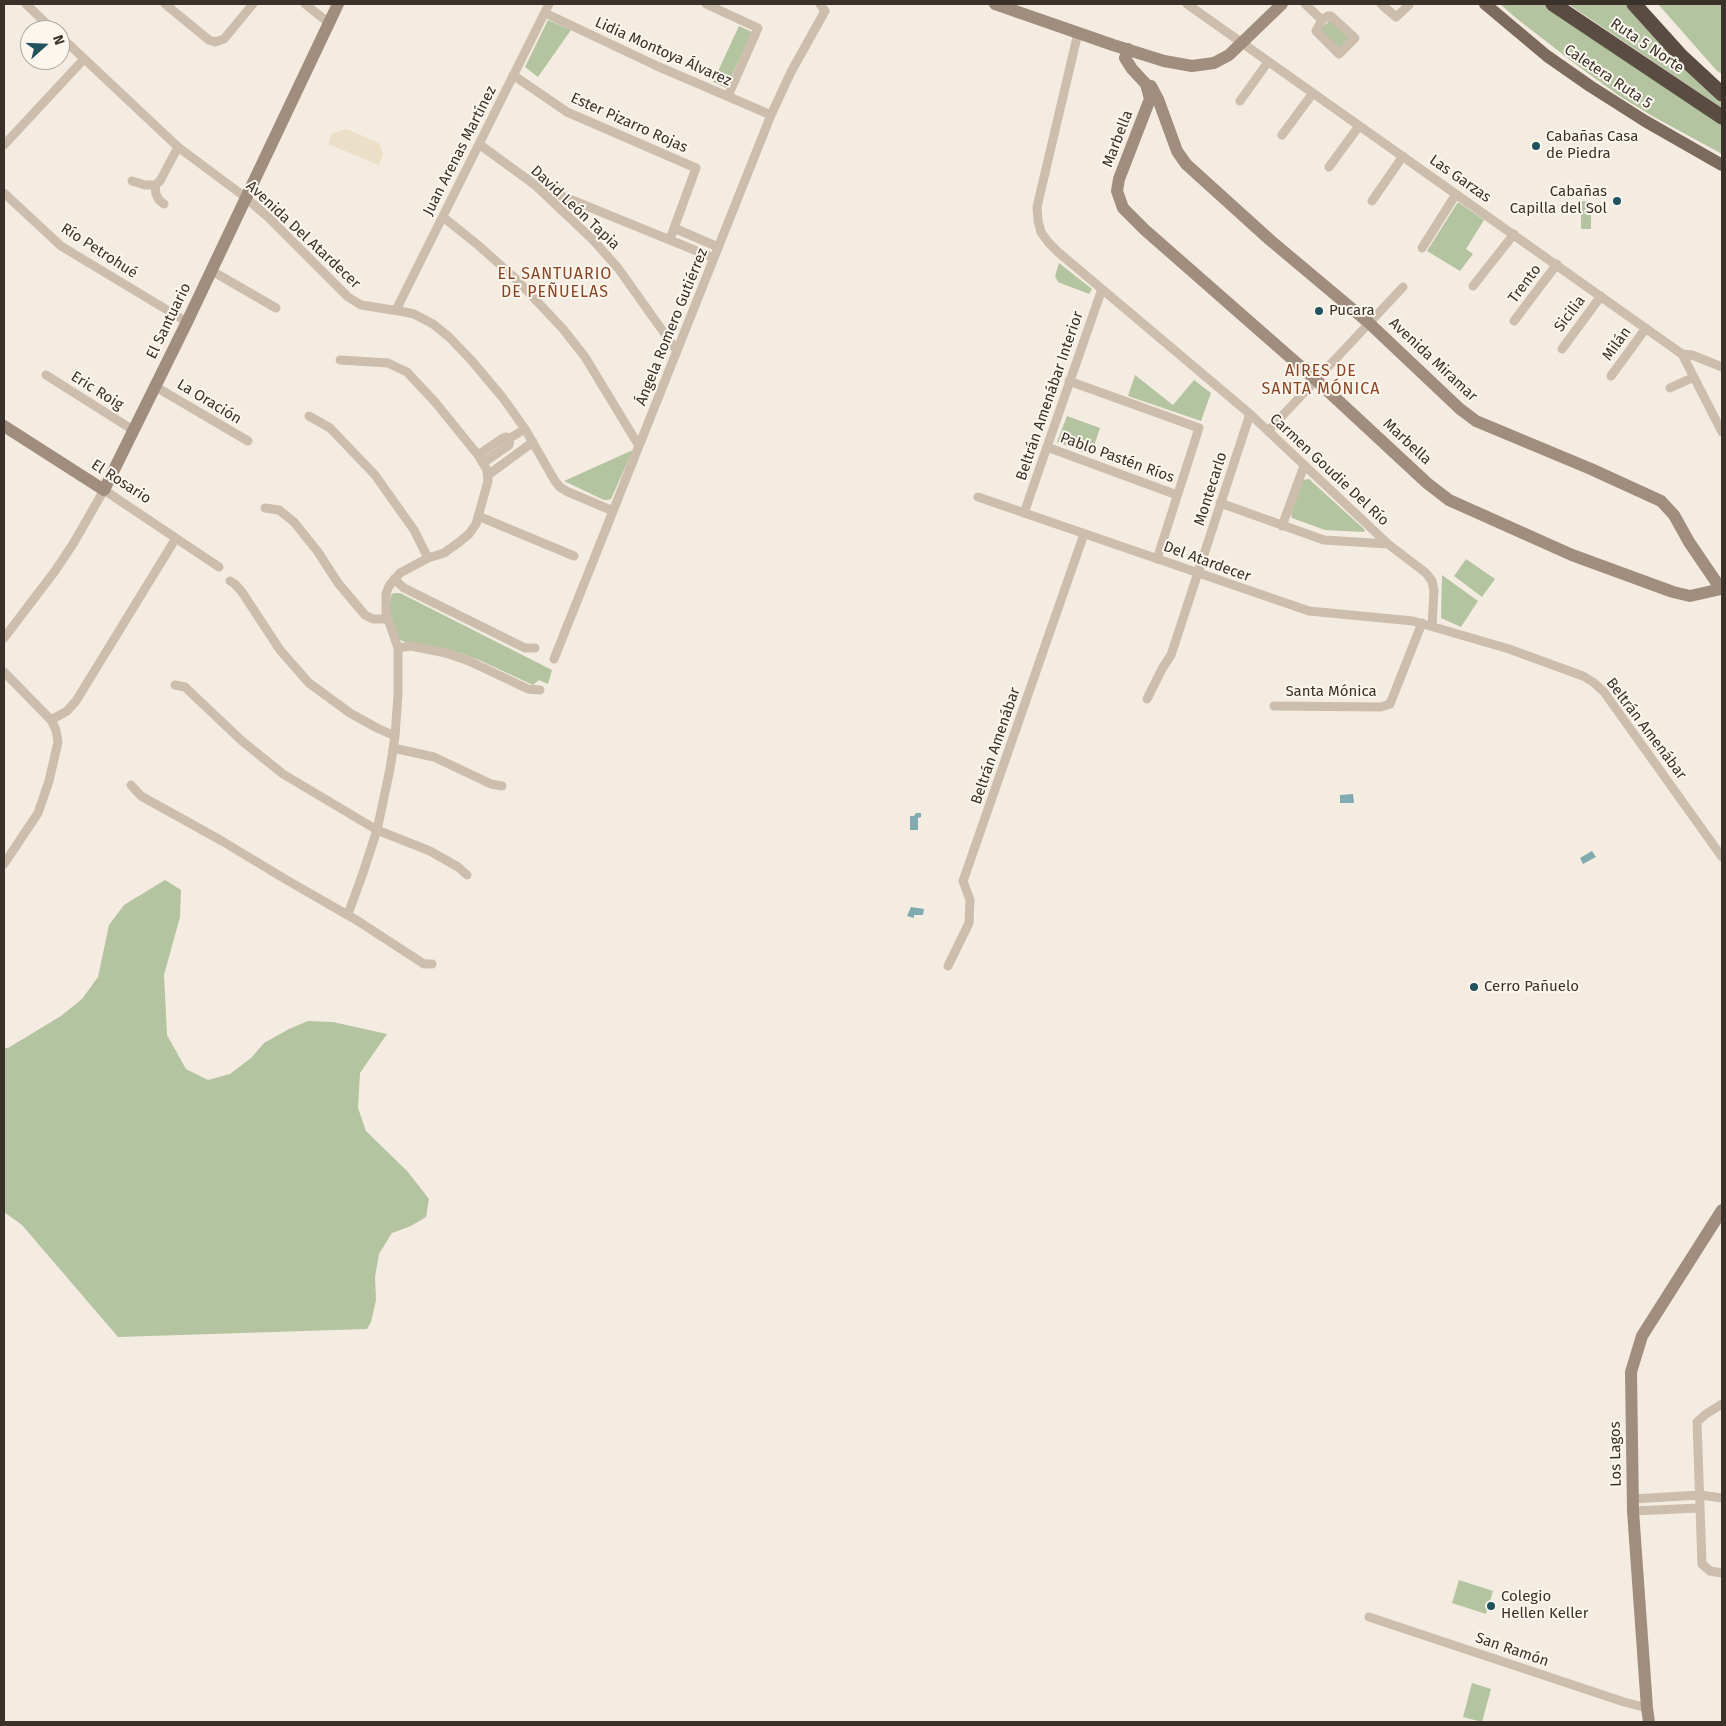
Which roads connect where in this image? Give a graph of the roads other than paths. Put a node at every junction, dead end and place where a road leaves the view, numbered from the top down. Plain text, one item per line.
1 (26, 4) edge
2 (167, 4) edge
3 (254, 4) edge
4 (306, 4) edge
5 (338, 4) edge
6 (549, 4) edge
7 (706, 4) edge
8 (995, 4) edge
9 (1187, 4) edge
10 (1282, 4) edge
11 (1305, 4) edge
12 (1381, 4) edge
13 (1485, 4) edge
14 (1553, 4) edge
15 (1634, 4) edge
16 (1408, 5) dead end
17 (823, 7) edge
18 (544, 13) junction
19 (43, 20) edge
20 (1322, 20) junction
21 (329, 24) junction
22 (1078, 33) junction
23 (1242, 44) junction
24 (70, 46) edge
25 (1128, 49) junction
26 (84, 59) junction
27 (1268, 62) junction
28 (513, 75) junction
29 (1143, 79) junction
30 (1313, 94) junction
31 (1722, 94) edge
32 (728, 96) junction
33 (1240, 101) dead end
34 (771, 115) junction
35 (1722, 117) edge
36 (1359, 126) junction
37 (1282, 135) dead end
38 (479, 144) junction
39 (4, 145) edge
40 (178, 147) junction
41 (1403, 156) junction
42 (1722, 165) edge
43 (1329, 167) dead end
44 (132, 181) dead end
45 (155, 185) junction
46 (535, 185) junction
47 (4, 193) edge
48 (1456, 194) junction
49 (246, 197) junction
50 (1372, 201) dead end
51 (164, 204) dead end
52 (443, 217) junction
53 (674, 228) junction
54 (1514, 234) junction
55 (670, 239) junction
56 (718, 247) junction
57 (1422, 248) dead end
58 (714, 258) junction
59 (1557, 264) junction
60 (212, 271) junction
61 (1473, 286) dead end
62 (1403, 287) dead end
63 (1102, 289) junction
64 (1601, 296) junction
65 (276, 308) dead end
66 (396, 310) junction
67 (1514, 321) dead end
68 (187, 322) junction
69 (1369, 323) junction
70 (1646, 328) junction
71 (1562, 349) dead end
72 (677, 351) junction
73 (1682, 354) junction
74 (340, 360) dead end
75 (1722, 367) edge
76 (46, 375) dead end
77 (1611, 376) dead end
78 (1694, 377) junction
79 (1316, 380) junction
80 (1070, 381) junction
81 (156, 387) junction
82 (1670, 388) dead end
83 (1250, 414) junction
84 (309, 416) dead end
85 (4, 426) edge
86 (525, 429) junction
87 (133, 430) junction
88 (1268, 432) junction
89 (1722, 432) edge
90 (248, 441) dead end
91 (533, 442) junction
92 (639, 446) junction
93 (1047, 447) junction
94 (481, 459) junction
95 (1304, 466) junction
96 (488, 475) junction
97 (104, 490) junction
98 (1177, 495) junction
99 (978, 497) dead end
100 (1220, 503) junction
101 (265, 508) dead end
102 (613, 511) junction
103 (1024, 513) junction
104 (478, 516) junction
105 (1282, 526) junction
106 (1084, 534) junction
107 (176, 538) junction
108 (1388, 544) junction
109 (574, 556) dead end
110 (428, 558) junction
111 (1157, 559) junction
112 (219, 567) dead end
113 (1198, 572) junction
114 (394, 579) junction
115 (230, 581) dead end
116 (1721, 590) edge
117 (387, 619) junction
118 (1422, 623) junction
119 (1432, 626) junction
120 (4, 638) edge
121 (398, 648) junction
122 (535, 648) dead end
123 (554, 659) dead end
124 (4, 672) edge
125 (175, 685) dead end
126 (540, 690) dead end
127 (1147, 699) dead end
128 (1274, 706) dead end
129 (51, 720) junction
130 (395, 736) junction
131 (393, 748) junction
132 (131, 785) dead end
133 (502, 786) dead end
134 (377, 830) junction
135 (1722, 858) edge
136 (4, 864) edge
137 (468, 876) dead end
138 (348, 914) junction
139 (432, 964) dead end
140 (948, 966) dead end
141 (1722, 1210) edge
142 (1722, 1404) edge
143 (1700, 1495) junction
144 (1722, 1498) edge
145 (1633, 1505) junction
146 (1699, 1508) junction
147 (1722, 1573) edge
148 (1369, 1617) dead end
149 (1647, 1708) junction
150 (1649, 1722) edge

1 - 19 street
2 - 3 street
4 - 21 street
5 - 21 street, El Santuario
6 - 18 street, Juan Arenas Martínez
7 - 32 street
8 - 22 street
9 - 23 street, Las Garzas
10 - 23 street
11 - 20 street
12 - 16 street
13 - 42 main road, Caletera Ruta 5
14 - 35 highway, Ruta 5 Norte
15 - 31 highway, Ruta 5 Norte
17 - 34 street, Ángela Romero Gutiérrez
18 - 28 street, Juan Arenas Martínez
18 - 32 street, Lidia Montoya Álvarez
20 - 20 street
21 - 49 street, El Santuario
22 - 25 street
22 - 63 street, Carmen Goudie Del Río
23 - 25 street
23 - 27 street, Las Garzas
24 - 26 street, Avenida Del Atardecer
25 - 29 street, Marbella
26 - 39 street
26 - 40 street, Avenida Del Atardecer
27 - 30 street, Las Garzas
27 - 33 street
28 - 38 street, Juan Arenas Martínez
28 - 53 street, Ester Pizarro Rojas
29 - 69 street, Avenida Miramar
29 - 79 street, Marbella
30 - 36 street, Las Garzas
30 - 37 street
32 - 34 street, Lidia Montoya Álvarez
34 - 56 street, Ángela Romero Gutiérrez
36 - 41 street, Las Garzas
36 - 43 street
38 - 46 street, David León Tapia
38 - 52 street, Juan Arenas Martínez
40 - 45 street
40 - 49 street, Avenida Del Atardecer
41 - 48 street, Las Garzas
41 - 50 street
44 - 45 street
45 - 51 street
46 - 55 street
46 - 72 street, David León Tapia
47 - 68 street, Río Petrohué
48 - 54 street, Las Garzas
48 - 57 street
49 - 60 street, El Santuario
49 - 66 street, Avenida Del Atardecer
52 - 66 street, Juan Arenas Martínez
52 - 92 street
53 - 55 street, Ester Pizarro Rojas
53 - 56 street
54 - 59 street, Las Garzas
54 - 61 street
55 - 58 street
56 - 58 street, Ángela Romero Gutiérrez
58 - 72 street, Ángela Romero Gutiérrez
59 - 64 street, Las Garzas
59 - 67 street, Trento
60 - 65 street
60 - 68 street, El Santuario
62 - 69 street
63 - 80 street, Beltrán Amenábar Interior
63 - 83 street, Carmen Goudie Del Río
64 - 70 street, Las Garzas
64 - 71 street, Sicilia
66 - 86 street, Avenida Del Atardecer
68 - 81 street, El Santuario
69 - 79 street
69 - 116 street, Avenida Miramar
70 - 73 street, Las Garzas
70 - 77 street, Milán
72 - 92 street, Ángela Romero Gutiérrez
73 - 75 street, Las Garzas
73 - 78 street
74 - 94 street
76 - 87 street, Eric Roig
78 - 82 street
78 - 89 street
79 - 88 street
79 - 116 street, Marbella
80 - 93 street, Beltrán Amenábar Interior
80 - 98 street
81 - 87 street, El Santuario
81 - 90 street, La Oración
83 - 88 street, Carmen Goudie Del Río
83 - 100 street, Montecarlo
84 - 110 street
85 - 97 street, El Rosario
86 - 91 street, Avenida Del Atardecer
86 - 94 street
87 - 97 street, El Santuario
88 - 95 street, Carmen Goudie Del Río
91 - 96 street
91 - 102 street, Avenida Del Atardecer
92 - 102 street, Ángela Romero Gutiérrez
93 - 98 street, Pablo Pastén Ríos
93 - 103 street, Beltrán Amenábar Interior
94 - 96 street
95 - 105 street
95 - 108 street, Carmen Goudie Del Río
96 - 104 street
97 - 107 street, El Rosario
97 - 120 street, El Santuario
98 - 111 street
99 - 103 street, Del Atardecer
100 - 105 street
100 - 113 street, Montecarlo
101 - 117 street
102 - 123 street, Ángela Romero Gutiérrez
103 - 106 street, Del Atardecer
104 - 109 street
104 - 110 street
105 - 108 street
106 - 111 street, Del Atardecer
106 - 140 street, Beltrán Amenábar
107 - 112 street, El Rosario
107 - 129 street
108 - 119 street, Carmen Goudie Del Río
110 - 114 street
111 - 113 street, Del Atardecer
113 - 118 street, Del Atardecer
113 - 127 street, Montecarlo
114 - 117 street
114 - 122 street
115 - 130 street
117 - 121 street
118 - 119 street, Del Atardecer
118 - 128 street, Santa Mónica
119 - 135 street, Beltrán Amenábar
121 - 126 street
121 - 130 street
124 - 129 street
125 - 134 street
129 - 136 street
130 - 131 street
131 - 133 street
131 - 134 street
132 - 138 street
134 - 137 street
134 - 138 street
138 - 139 street
141 - 145 street, Los Lagos
142 - 143 street
143 - 144 street
143 - 145 street
143 - 146 street
145 - 146 street
145 - 149 street, Los Lagos
146 - 147 street
148 - 149 street, San Ramón
149 - 150 street, Los Lagos

